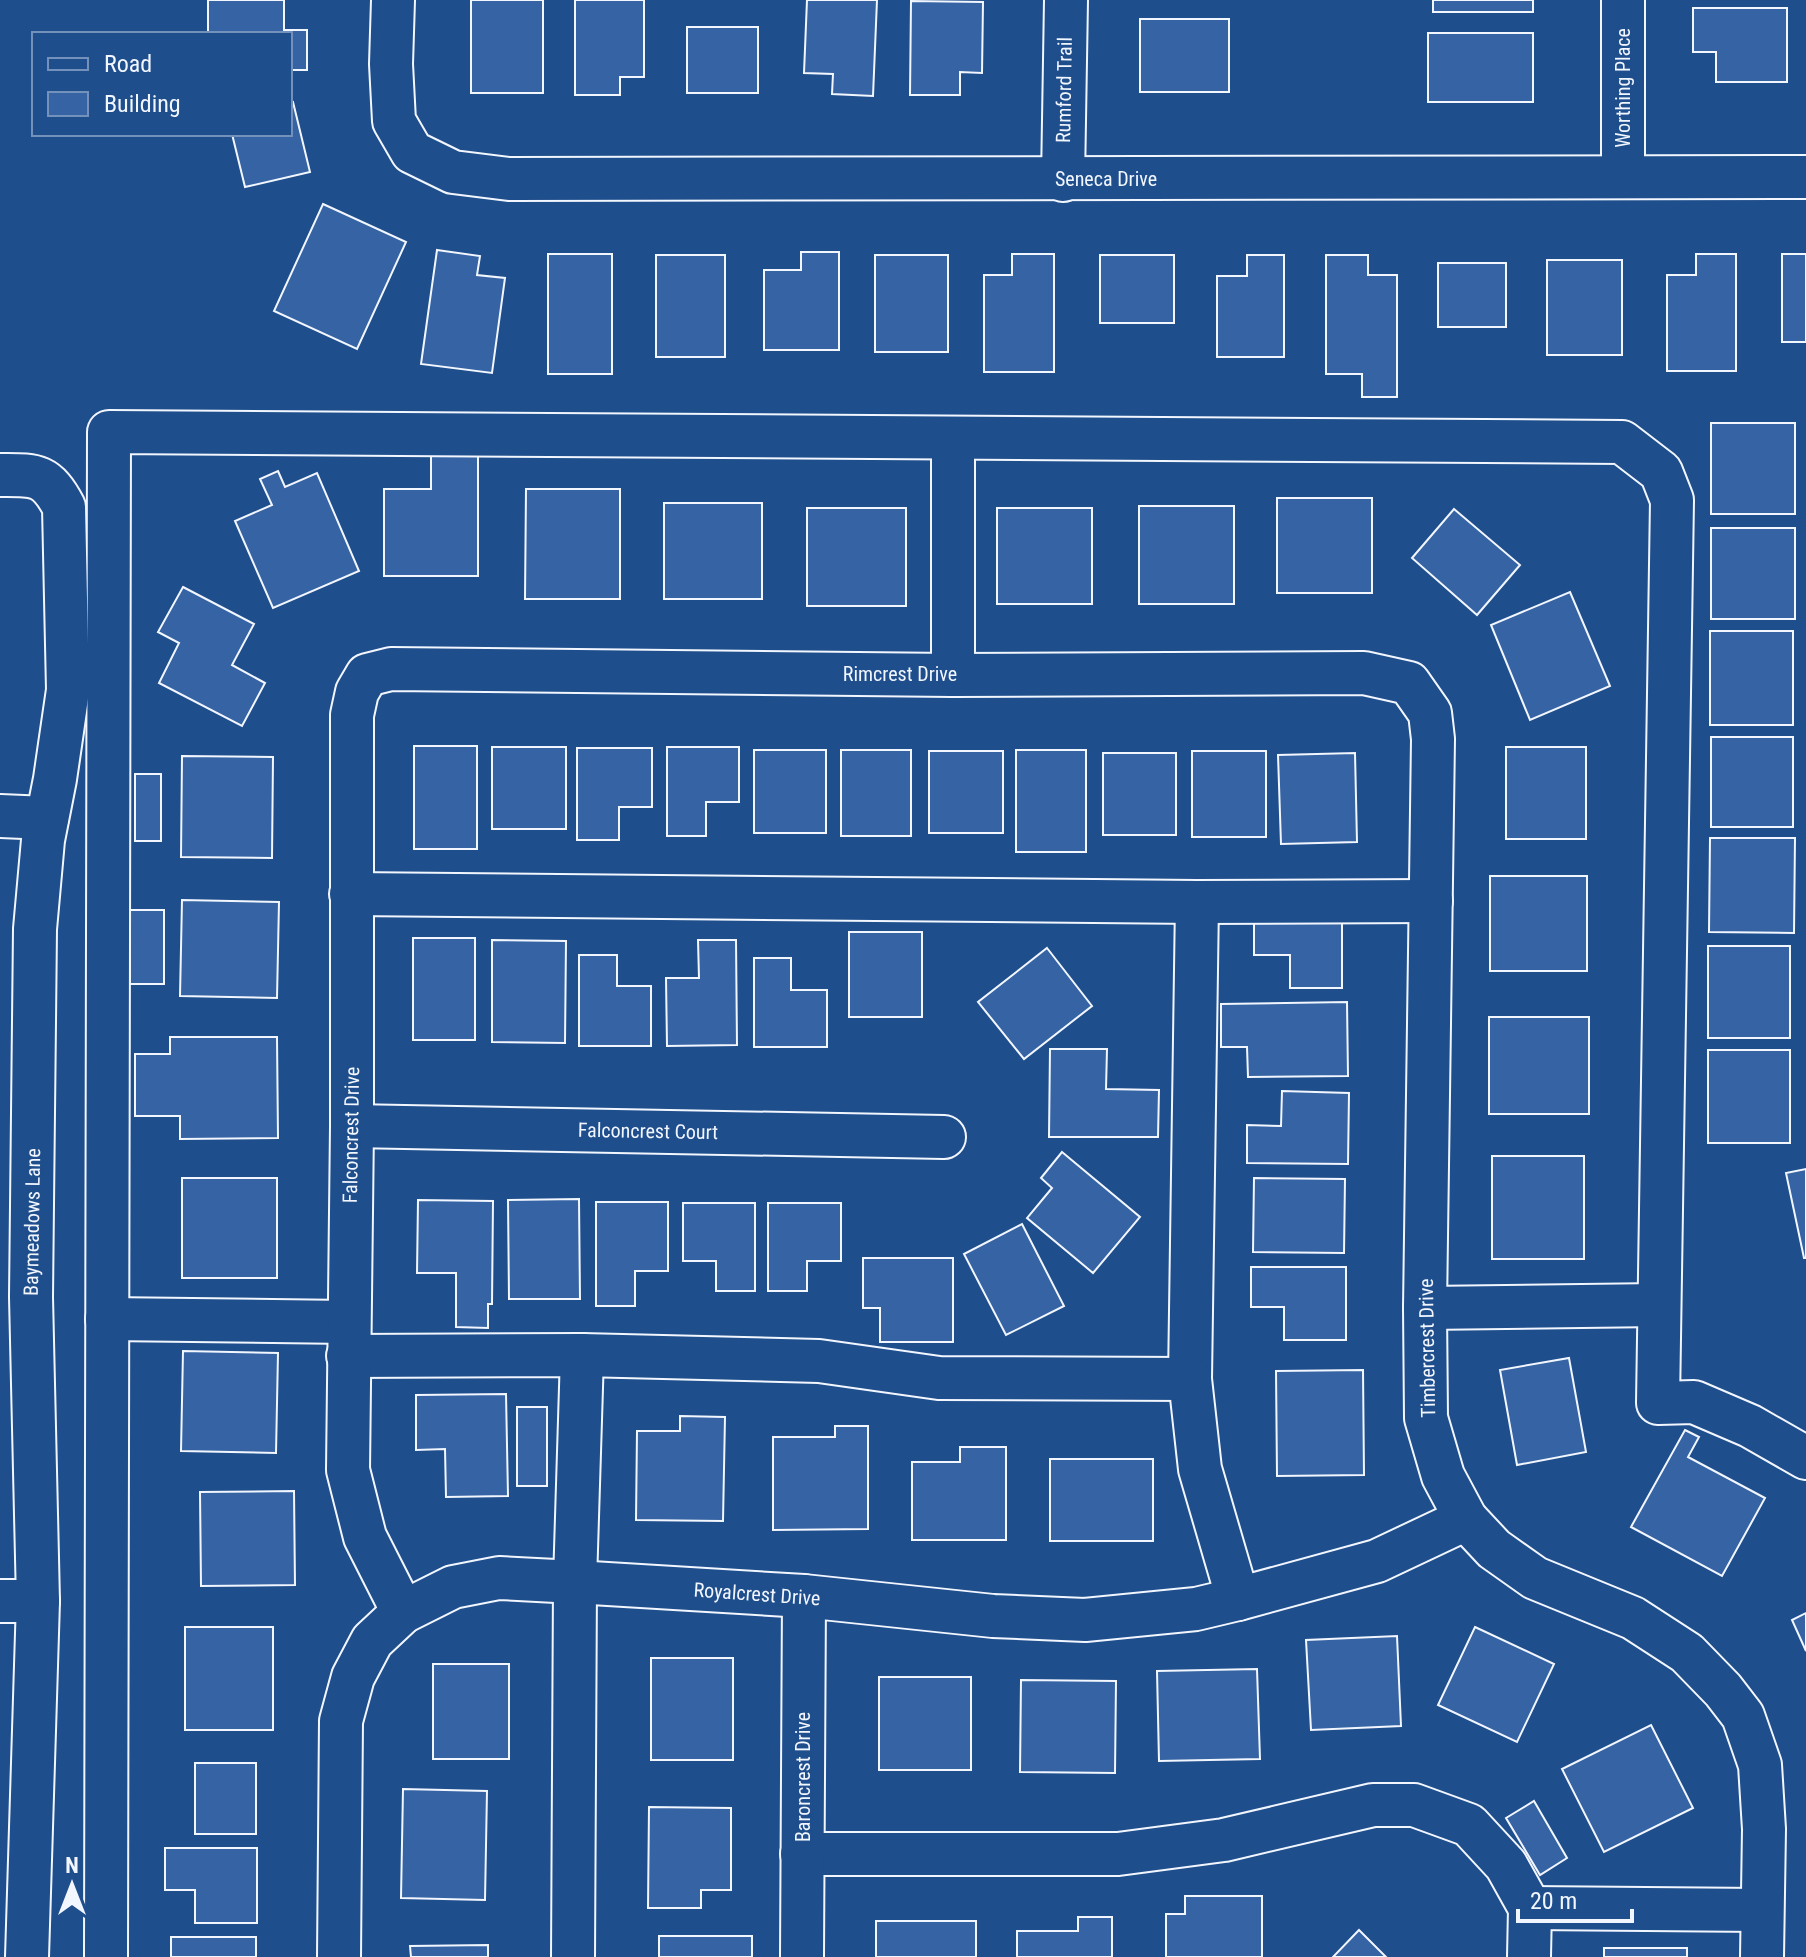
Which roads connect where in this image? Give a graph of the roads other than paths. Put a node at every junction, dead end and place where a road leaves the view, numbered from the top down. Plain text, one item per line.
1 (393, 0) edge
2 (1066, 0) edge
3 (1623, 0) edge
4 (1623, 176) junction
5 (1806, 177) edge
6 (1063, 180) junction
7 (953, 438) junction
8 (0, 475) edge
9 (391, 669) joint
10 (953, 675) junction
11 (1409, 683) joint
12 (0, 816) edge
13 (47, 818) junction
14 (351, 894) junction
15 (1431, 901) junction
16 (1197, 902) junction
17 (18, 929) edge
18 (352, 1126) junction
19 (944, 1137) dead end
20 (1659, 1305) junction
21 (1425, 1308) junction
22 (107, 1319) junction
23 (348, 1339) junction
24 (582, 1355) junction
25 (1190, 1379) junction
26 (1806, 1458) edge
27 (1466, 1519) junction
28 (575, 1582) junction
29 (804, 1596) junction
30 (1238, 1599) junction
31 (19, 1601) edge
32 (403, 1612) junction
33 (802, 1854) junction
34 (1530, 1908) junction
35 (1761, 1910) junction
36 (27, 1957) edge
37 (106, 1957) edge
38 (339, 1957) edge
39 (573, 1957) edge
40 (802, 1957) edge
41 (1529, 1957) edge
42 (1762, 1957) edge

1 - 6 street, Seneca Drive
2 - 6 street, Rumford Trail
3 - 4 street, Worthing Place
4 - 5 street, Seneca Drive
4 - 6 street, Seneca Drive
7 - 10 street
7 - 20 street
7 - 22 street
8 - 13 street, Baymeadows Lane
9 - 10 street, Rimcrest Drive
9 - 14 street, Falconcrest Drive
10 - 11 street, Rimcrest Drive
11 - 15 street, Timbercrest Drive
12 - 13 street
13 - 17 street, Baymeadows Lane
14 - 16 street
14 - 18 street, Falconcrest Drive
15 - 16 street
15 - 21 street, Timbercrest Drive
16 - 25 street
17 - 31 street, Baymeadows Lane
18 - 19 street, Falconcrest Court
18 - 23 street, Falconcrest Drive
20 - 21 street
20 - 26 street
21 - 27 street, Timbercrest Drive
22 - 23 street
22 - 37 street
23 - 24 street
23 - 32 street, Falconcrest Drive
24 - 25 street
24 - 28 street
25 - 30 street
27 - 30 street, Royalcrest Drive
27 - 35 street, Timbercrest Drive
28 - 29 street, Royalcrest Drive
28 - 32 street, Royalcrest Drive
28 - 39 street
29 - 30 street, Royalcrest Drive
29 - 33 street, Baroncrest Drive
31 - 36 street, Baymeadows Lane
32 - 38 street, Royalcrest Drive
33 - 34 street
33 - 40 street, Baroncrest Drive
34 - 35 street
34 - 41 street
35 - 42 street, Timbercrest Drive

